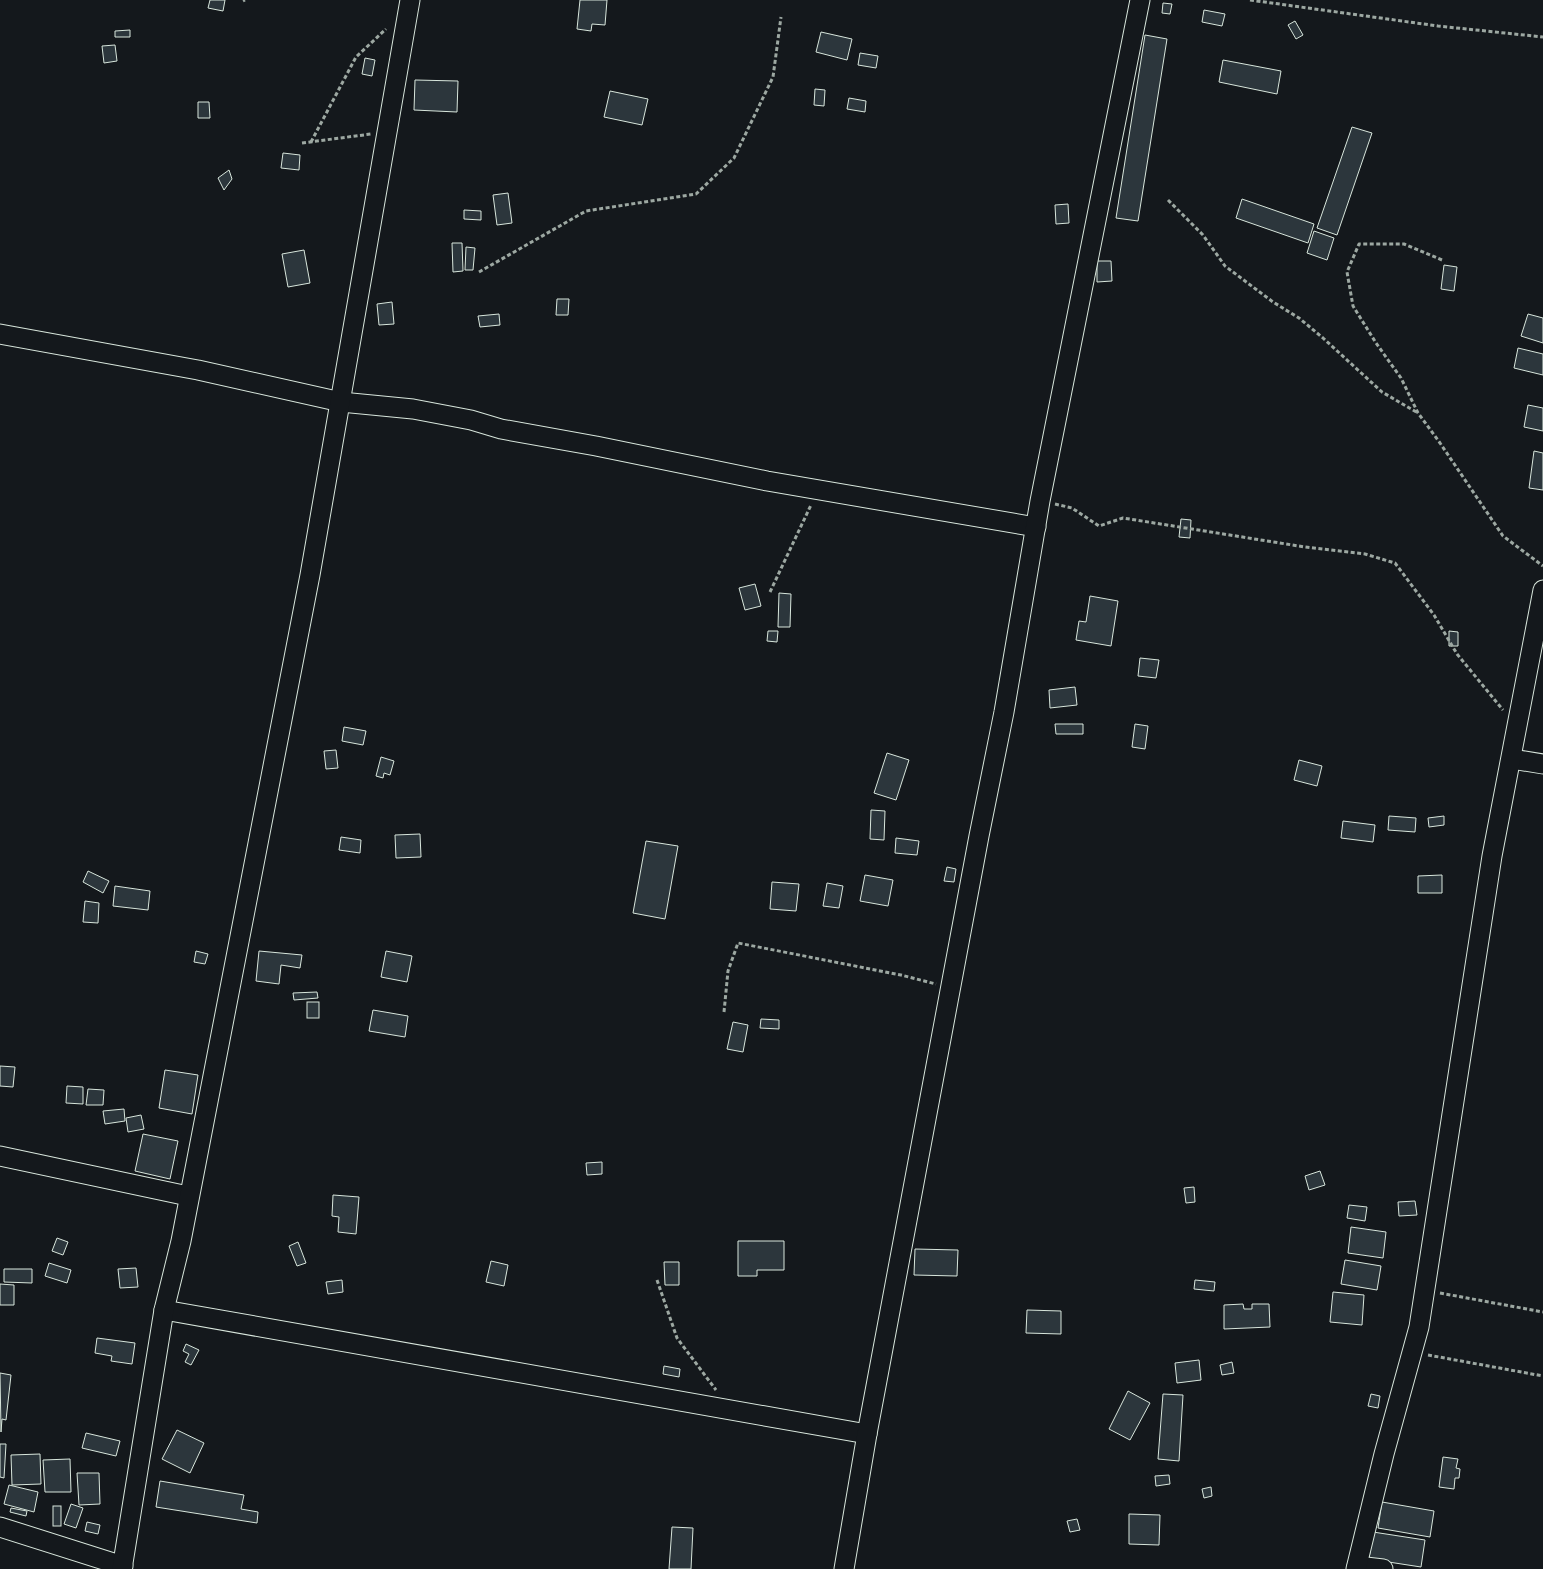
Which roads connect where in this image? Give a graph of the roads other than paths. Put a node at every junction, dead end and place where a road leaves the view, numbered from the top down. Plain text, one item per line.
1 (410, 0) edge
2 (1140, 0) edge
3 (0, 334) edge
4 (341, 402) junction
5 (1036, 526) junction
6 (1543, 590) edge
7 (1512, 759) junction
8 (1543, 764) edge
9 (0, 1156) edge
10 (188, 1196) junction
11 (164, 1310) junction
12 (867, 1434) junction
13 (0, 1527) edge
14 (123, 1567) edge
15 (1357, 1567) edge
16 (844, 1569) edge
17 (1383, 1569) edge

1 - 4 street
2 - 5 street
3 - 4 street
4 - 5 street
4 - 10 street
5 - 12 street
6 - 7 street
7 - 8 street
7 - 15 street
9 - 10 street
10 - 11 street
11 - 12 street
11 - 14 street
12 - 16 street
13 - 14 street
15 - 17 street

